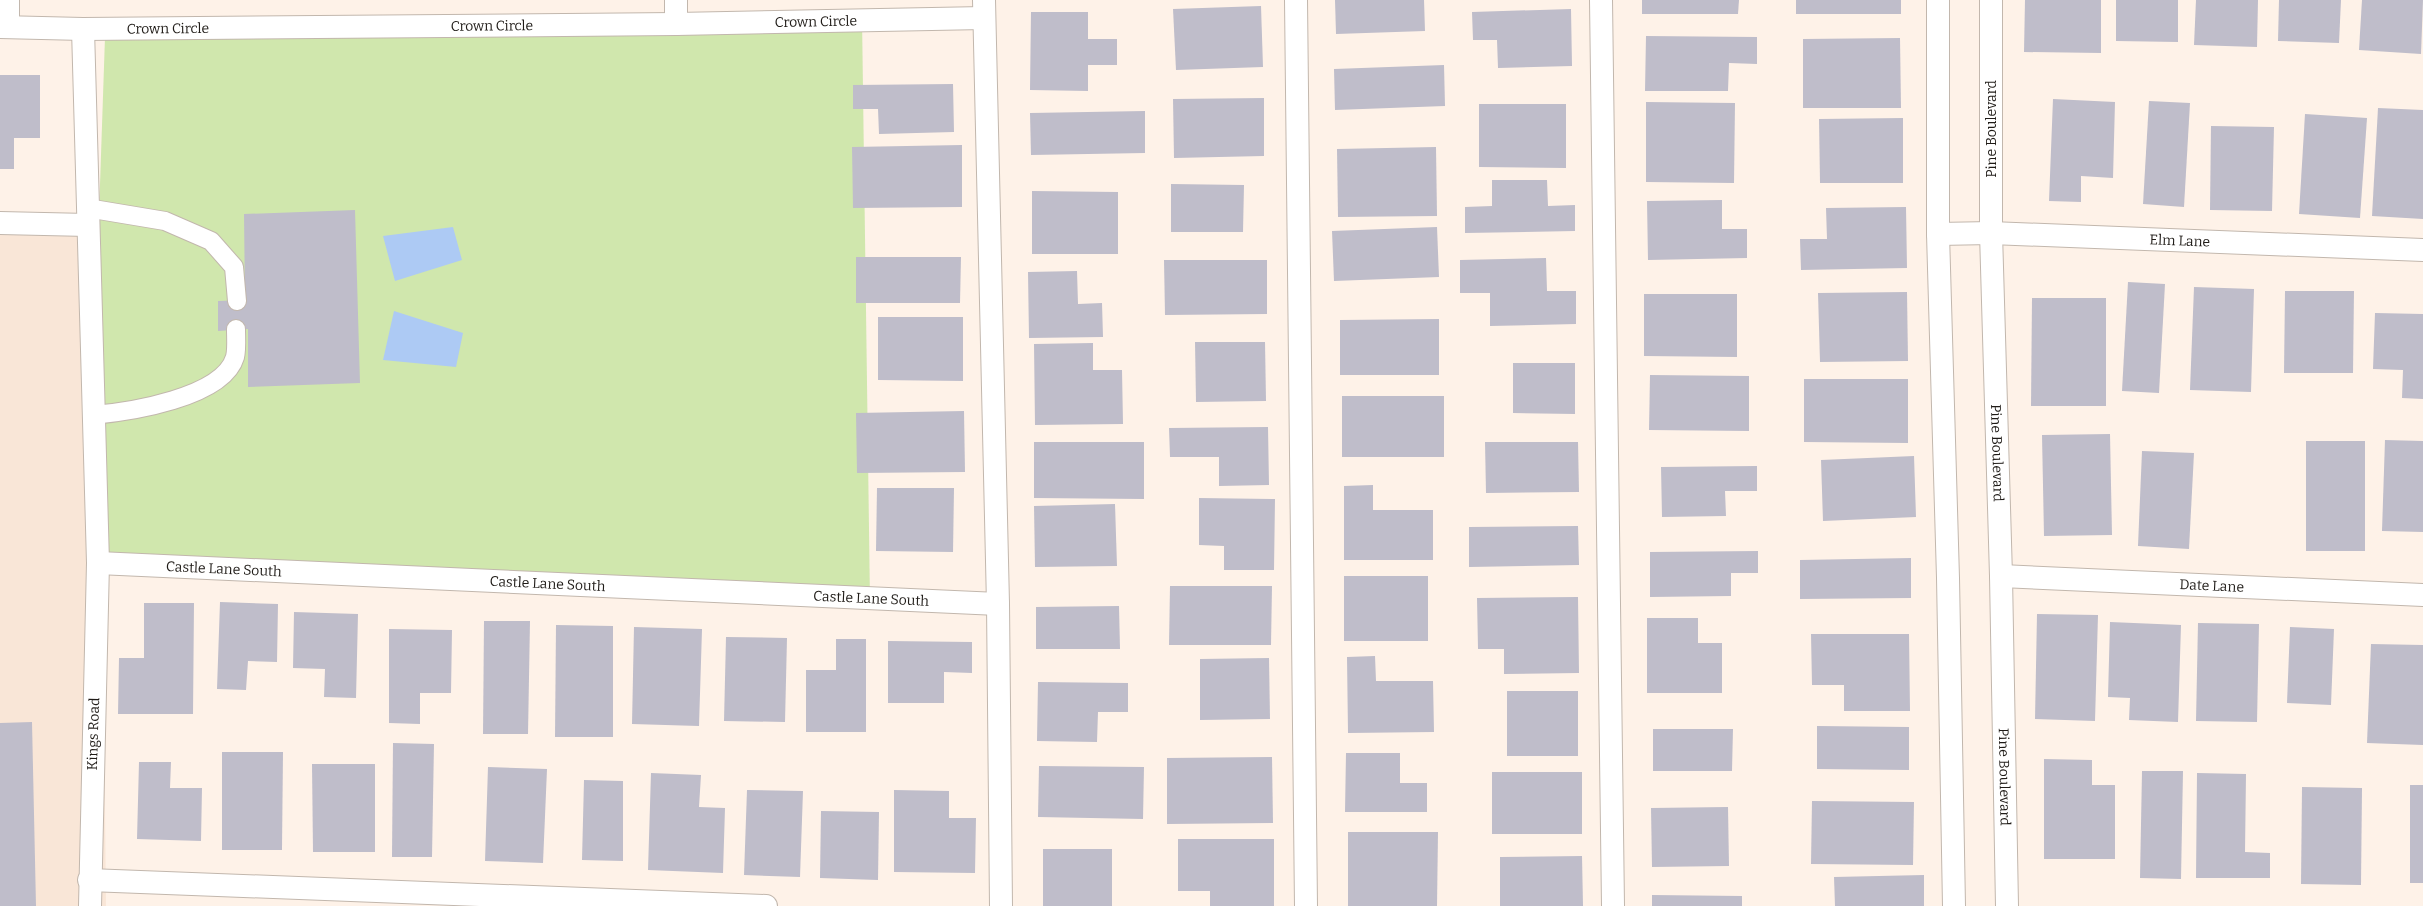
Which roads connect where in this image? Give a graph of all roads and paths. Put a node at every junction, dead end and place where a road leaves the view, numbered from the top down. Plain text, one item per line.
1 (8, 0) edge
2 (676, 0) edge
3 (1296, 0) edge
4 (1601, 0) edge
5 (1938, 0) edge
6 (1991, 0) edge
7 (984, 9) edge
8 (676, 24) junction
9 (4, 27) edge
10 (83, 29) junction
11 (88, 216) junction
12 (0, 222) edge
13 (1991, 233) junction
14 (1938, 234) junction
15 (2423, 250) edge
16 (237, 301) dead end
17 (236, 329) dead end
18 (92, 415) junction
19 (98, 563) junction
20 (2001, 576) junction
21 (2423, 595) edge
22 (998, 604) junction
23 (89, 880) junction
24 (90, 906) edge
25 (766, 906) edge
26 (1001, 906) edge
27 (1306, 906) edge
28 (1613, 906) edge
29 (1954, 906) edge
30 (2007, 906) edge

1 - 9 street
2 - 8 street
3 - 27 street
4 - 28 street
5 - 14 street
6 - 13 street, Pine Boulevard
7 - 8 street, Crown Circle
7 - 22 street
8 - 10 street, Crown Circle
9 - 10 street, Crown Circle
10 - 11 street, Kings Road
11 - 12 street
11 - 16 lane
11 - 18 street, Kings Road
13 - 14 street, Elm Lane
13 - 15 street, Elm Lane
13 - 20 street, Pine Boulevard
14 - 29 street
17 - 18 lane
18 - 19 street, Kings Road
19 - 22 street, Castle Lane South
19 - 23 street, Kings Road
20 - 21 street, Date Lane
20 - 30 street, Pine Boulevard
22 - 26 street
23 - 24 street, Kings Road
23 - 25 street

